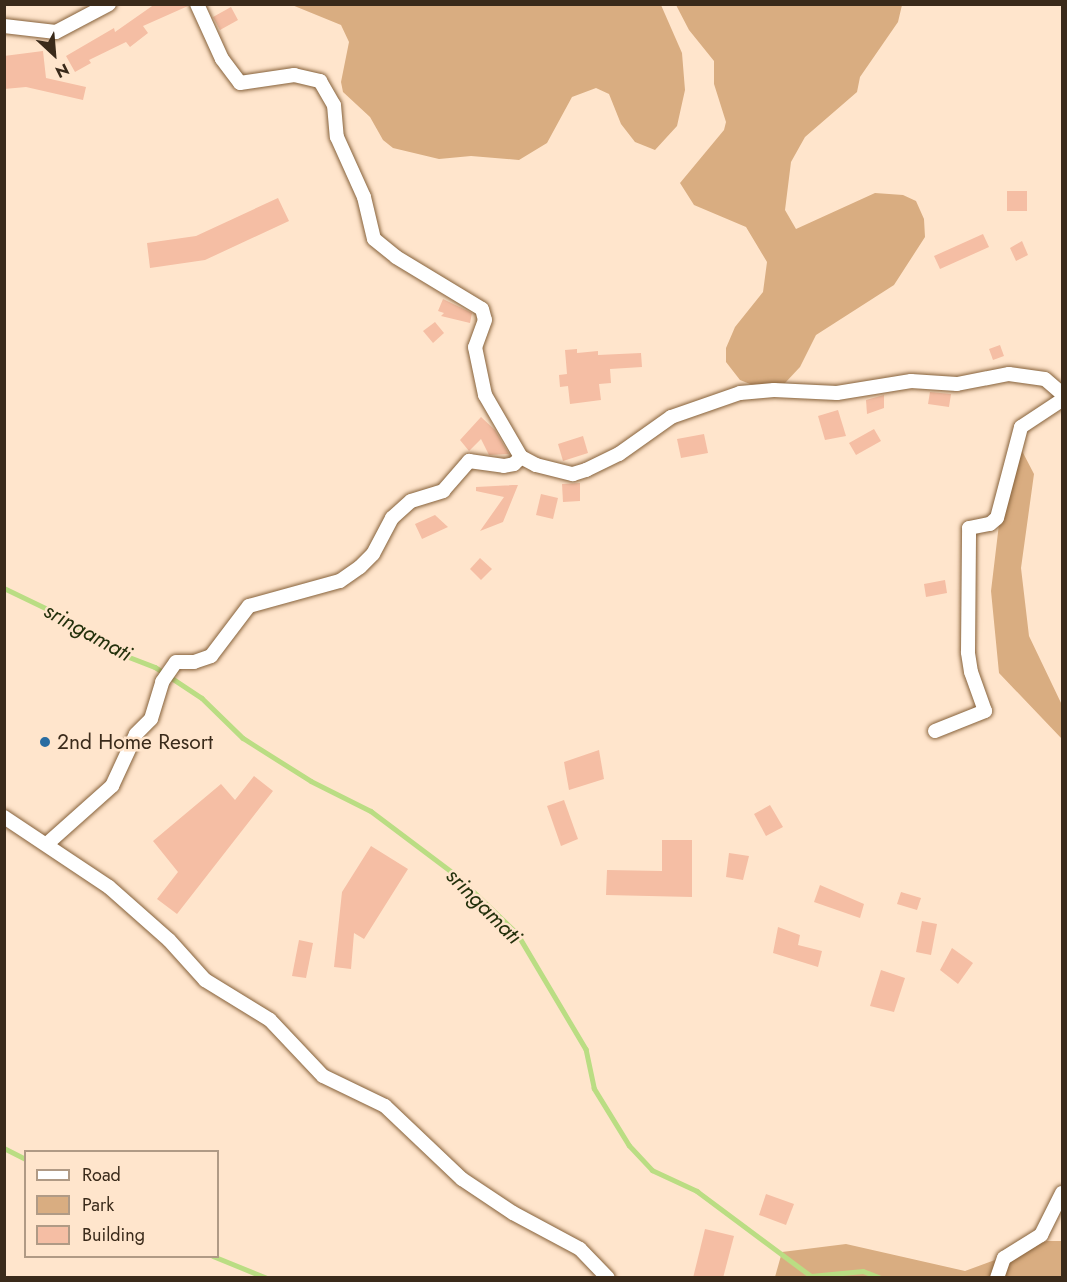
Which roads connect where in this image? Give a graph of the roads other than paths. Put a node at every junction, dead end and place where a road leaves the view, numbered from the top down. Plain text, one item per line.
1 (109, 4) edge
2 (197, 4) edge
3 (4, 26) edge
4 (1062, 394) edge
5 (1062, 400) edge
6 (521, 457) junction
7 (935, 731) dead end
8 (4, 817) edge
9 (48, 843) junction
10 (1062, 1193) edge
11 (608, 1278) edge
12 (997, 1278) edge

1 - 3 street
2 - 6 street
4 - 6 street
5 - 7 street
6 - 9 street
8 - 9 street
9 - 11 street
10 - 12 street

